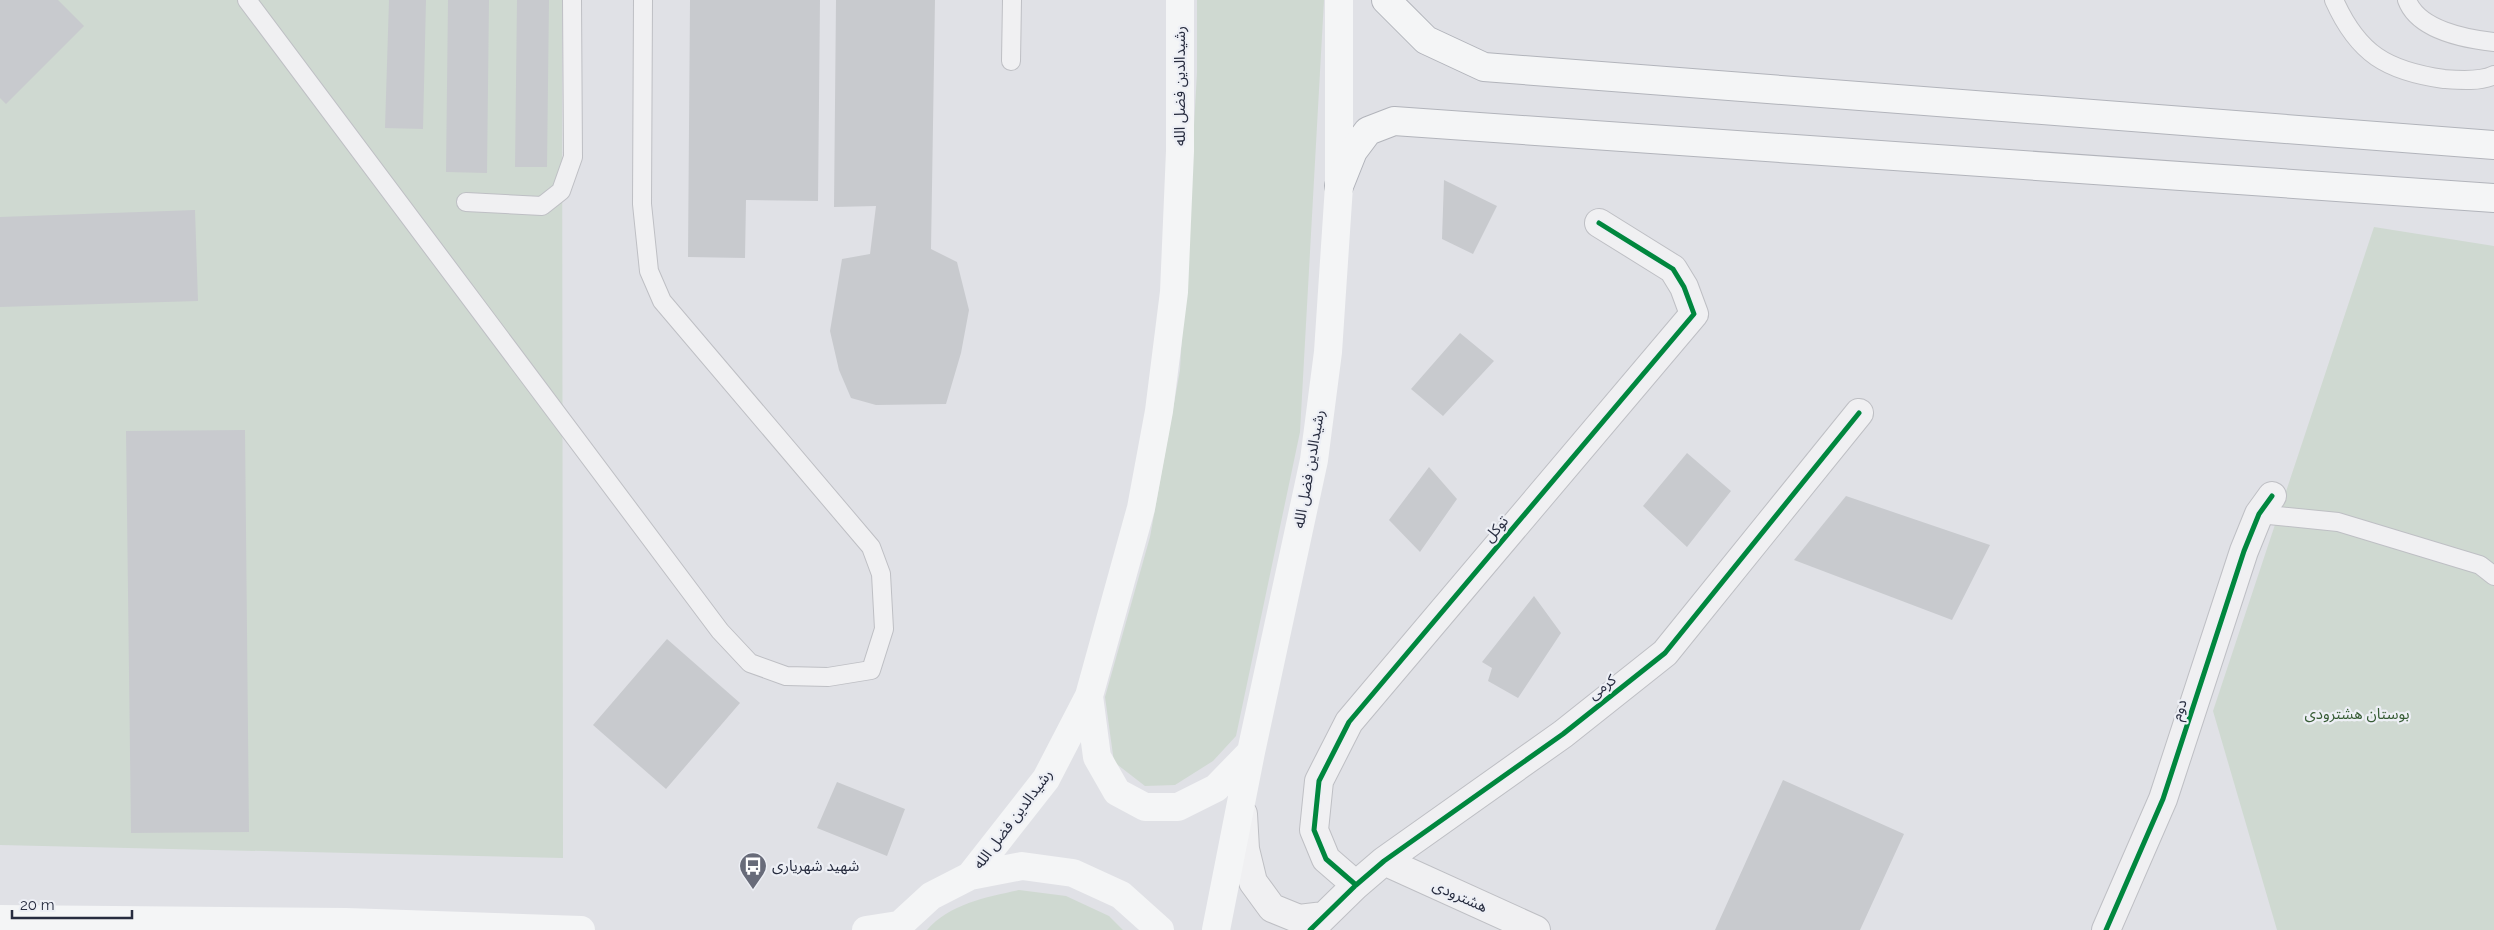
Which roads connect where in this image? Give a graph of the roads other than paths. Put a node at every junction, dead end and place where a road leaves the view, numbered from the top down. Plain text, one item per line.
1 (247, 0) edge
2 (572, 0) edge
3 (643, 0) edge
4 (1012, 0) edge
5 (1180, 0) edge
6 (1339, 0) edge
7 (1386, 0) edge
8 (2334, 0) edge
9 (2407, 0) edge
10 (2494, 42) edge
11 (1011, 61) dead end
12 (2494, 75) edge
13 (2494, 145) edge
14 (1339, 186) junction
15 (2494, 198) edge
16 (466, 202) dead end
17 (1599, 223) dead end
18 (1859, 413) dead end
19 (2265, 505) joint
20 (2494, 576) edge
21 (1089, 696) junction
22 (1251, 752) junction
23 (1242, 798) junction
24 (1384, 861) junction
25 (970, 876) junction
26 (1356, 884) junction
27 (0, 919) edge
28 (1317, 923) edge
29 (896, 927) edge
30 (580, 930) edge
31 (866, 930) edge
32 (1160, 930) edge
33 (1216, 930) edge
34 (1536, 930) edge
35 (2106, 930) edge

1 - 3 lane
2 - 16 lane
4 - 11 lane
5 - 21 main road, رشیدالدین فضل الله
6 - 14 main road, رشیدالدین فضل الله
7 - 13 main road
8 - 12 lane
9 - 10 lane
14 - 15 main road
14 - 22 main road, رشیدالدین فضل الله
17 - 26 street, توکل
18 - 24 street, کرمی
19 - 20 lane
19 - 35 street, دوم
21 - 22 main road
21 - 25 main road, رشیدالدین فضل الله
22 - 23 main road, رشیدالدین فضل الله
23 - 28 street
23 - 33 main road, رشیدالدین فضل الله
24 - 26 street, کرمی
24 - 34 street, هشترودی
25 - 29 main road
25 - 32 main road
26 - 28 street, کرمی
27 - 30 main road
29 - 31 main road

